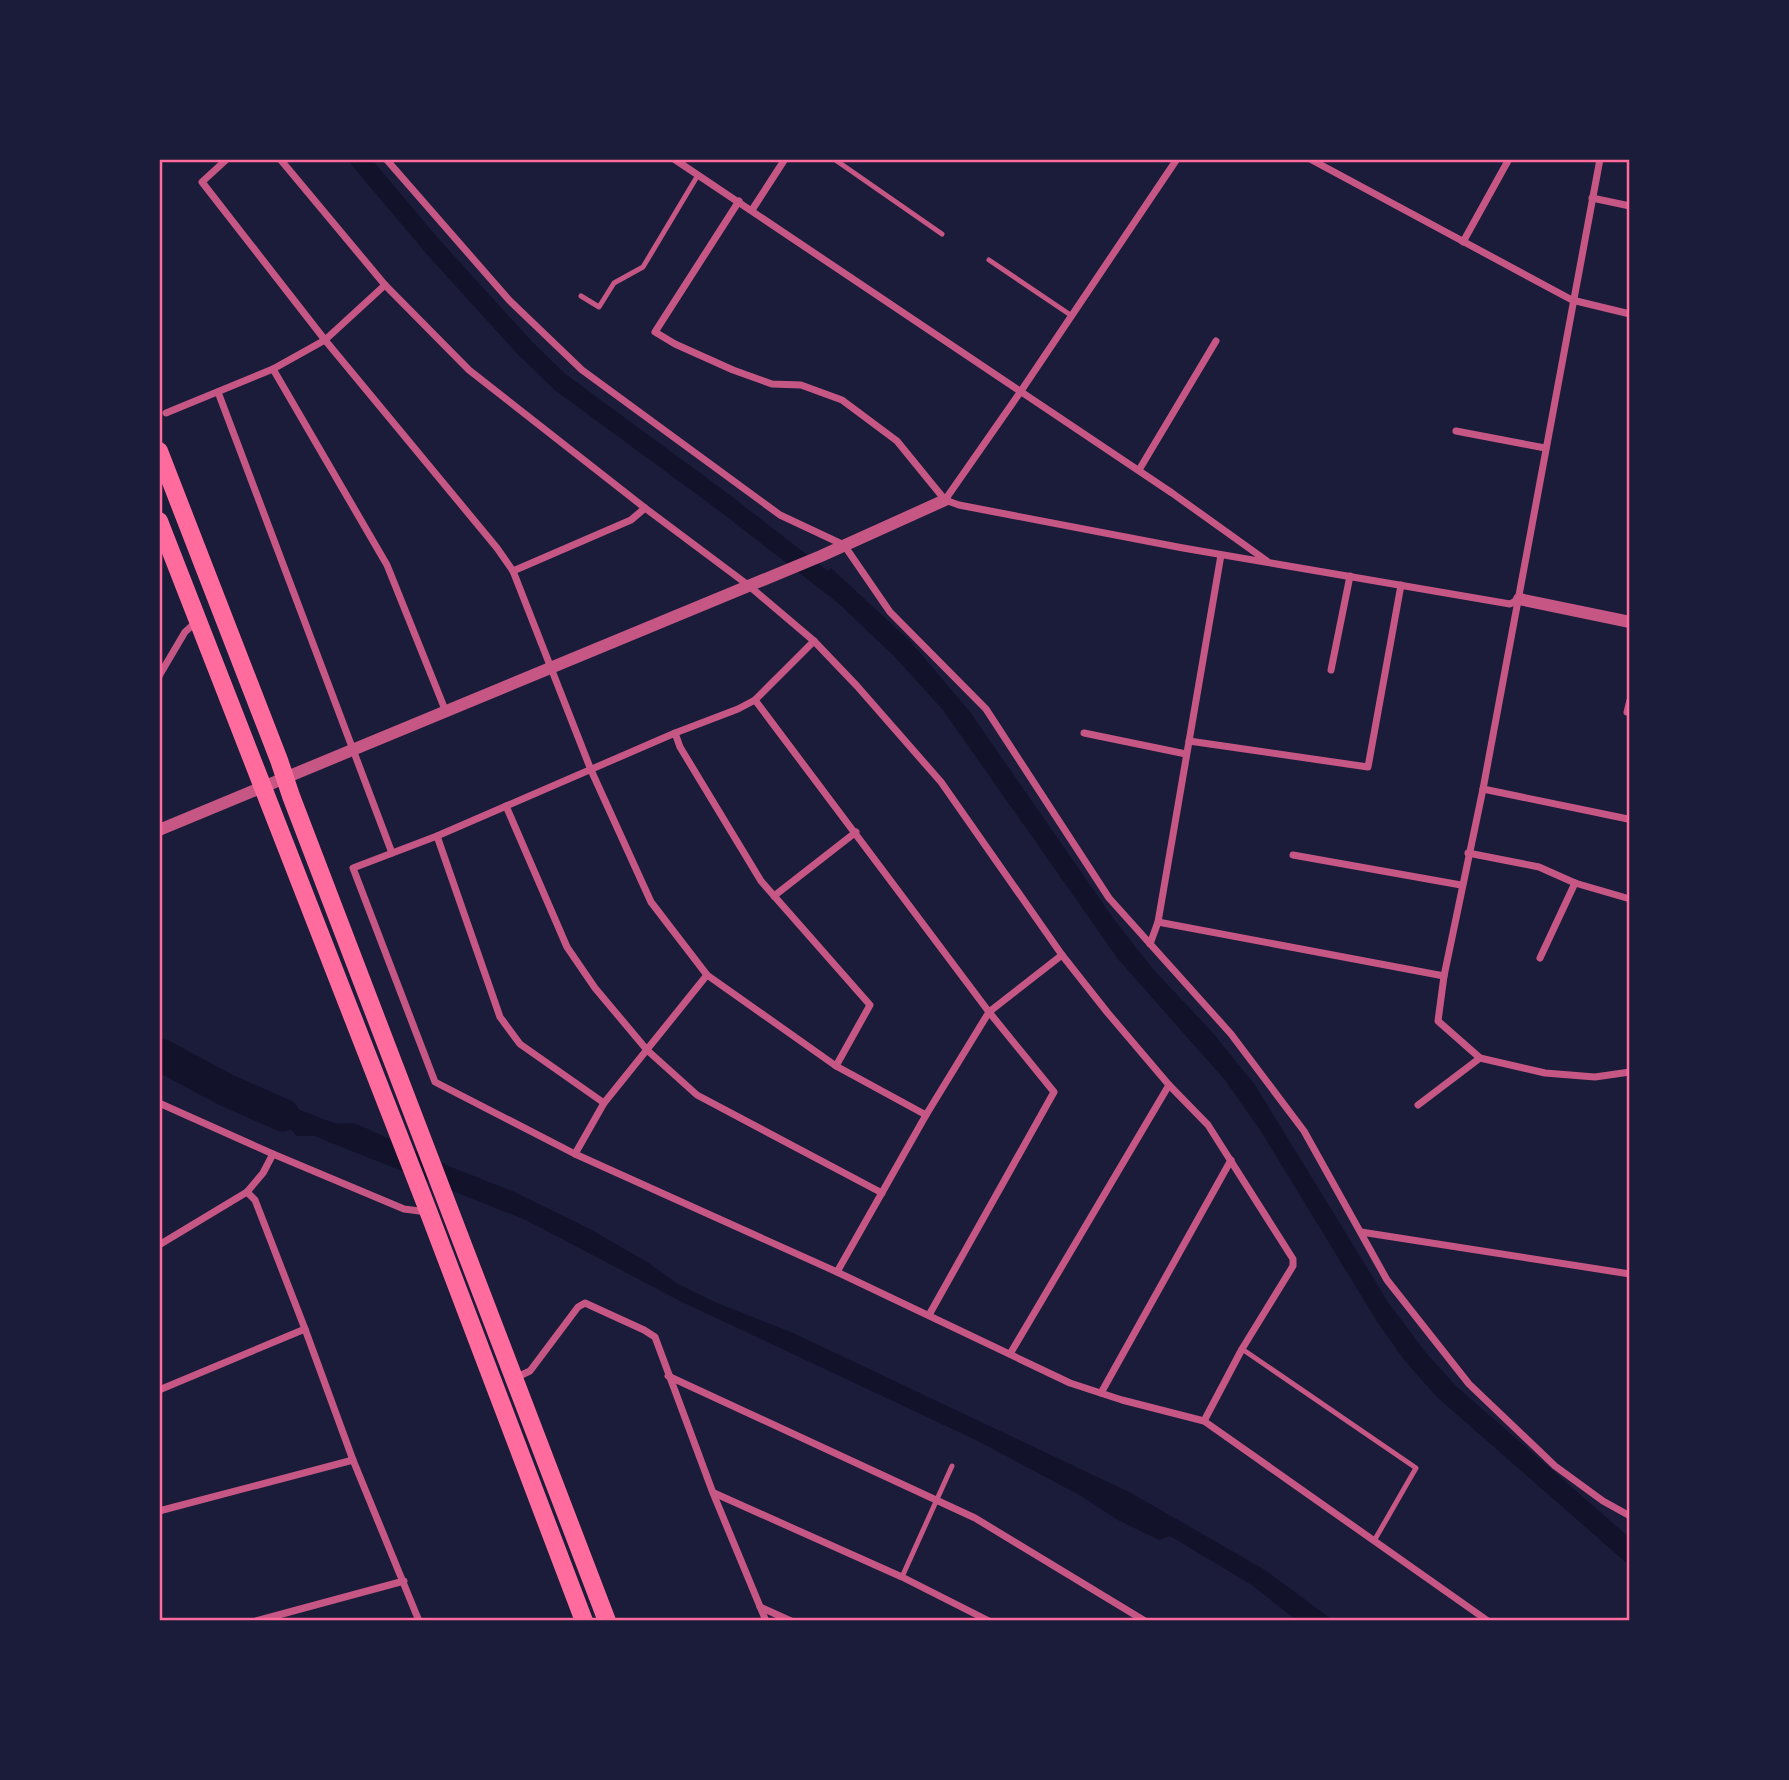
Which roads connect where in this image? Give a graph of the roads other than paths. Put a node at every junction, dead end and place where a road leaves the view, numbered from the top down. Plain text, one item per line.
1 (228, 159) edge
2 (280, 159) edge
3 (674, 159) edge
4 (785, 159) edge
5 (834, 159) edge
6 (1177, 159) edge
7 (1310, 159) edge
8 (1509, 159) edge
9 (1600, 159) edge
10 (388, 160) edge
11 (698, 175) junction
12 (1592, 198) junction
13 (739, 201) junction
14 (1630, 206) edge
15 (752, 210) junction
16 (942, 234) dead end
17 (1463, 242) junction
18 (989, 260) dead end
19 (384, 285) junction
20 (581, 296) dead end
21 (1572, 300) junction
22 (1630, 314) edge
23 (1072, 316) junction
24 (325, 340) junction
25 (1216, 341) dead end
26 (273, 369) junction
27 (1021, 391) junction
28 (218, 392) junction
29 (166, 413) dead end
30 (1456, 431) dead end
31 (1545, 448) junction
32 (159, 452) edge
33 (1139, 470) junction
34 (945, 500) junction
35 (645, 508) junction
36 (159, 521) edge
37 (844, 545) junction
38 (1222, 555) junction
39 (1270, 564) junction
40 (513, 572) junction
41 (1350, 576) junction
42 (748, 585) junction
43 (1401, 585) junction
44 (1519, 599) junction
45 (199, 620) junction
46 (1630, 622) edge
47 (814, 641) junction
48 (552, 667) junction
49 (1331, 670) dead end
50 (159, 676) edge
51 (755, 700) junction
52 (1630, 700) edge
53 (446, 712) junction
54 (1630, 712) edge
55 (675, 733) junction
56 (1084, 733) dead end
57 (1189, 741) junction
58 (354, 750) junction
59 (1186, 754) junction
60 (591, 769) junction
61 (286, 779) junction
62 (263, 787) junction
63 (1483, 789) junction
64 (506, 806) junction
65 (1628, 819) edge
66 (159, 830) edge
67 (856, 832) junction
68 (437, 836) junction
69 (393, 853) junction
70 (1468, 853) junction
71 (1293, 855) dead end
72 (1575, 883) junction
73 (1461, 885) junction
74 (774, 896) junction
75 (1630, 899) edge
76 (1158, 922) junction
77 (1150, 944) junction
78 (1062, 955) junction
79 (1540, 958) dead end
80 (707, 975) junction
81 (1444, 976) junction
82 (989, 1012) junction
83 (647, 1050) junction
84 (1480, 1058) junction
85 (836, 1066) junction
86 (1630, 1072) edge
87 (1169, 1085) junction
88 (159, 1103) edge
89 (604, 1103) junction
90 (1418, 1105) dead end
91 (926, 1115) junction
92 (273, 1154) junction
93 (575, 1154) junction
94 (1231, 1160) junction
95 (247, 1192) junction
96 (882, 1193) junction
97 (427, 1206) junction
98 (1361, 1232) junction
99 (159, 1245) edge
100 (837, 1272) junction
101 (1630, 1274) edge
102 (929, 1315) junction
103 (306, 1329) junction
104 (1242, 1349) junction
105 (1010, 1353) junction
106 (667, 1376) junction
107 (515, 1378) junction
108 (159, 1390) edge
109 (1101, 1393) junction
110 (1204, 1421) junction
111 (353, 1460) junction
112 (952, 1466) dead end
113 (713, 1493) junction
114 (937, 1500) junction
115 (160, 1509) edge
116 (1630, 1516) edge
117 (1374, 1541) junction
118 (902, 1577) junction
119 (404, 1581) junction
120 (761, 1607) junction
121 (256, 1621) edge
122 (419, 1621) edge
123 (584, 1621) edge
124 (607, 1621) edge
125 (765, 1621) edge
126 (791, 1621) edge
127 (989, 1621) edge
128 (1144, 1621) edge
129 (1488, 1621) edge

1 - 24 street
2 - 19 street
3 - 11 street
4 - 15 street
5 - 16 lane
6 - 23 street
7 - 17 street
8 - 17 street
9 - 12 street
10 - 37 street
11 - 13 street
11 - 20 lane
12 - 14 street
12 - 21 street
13 - 15 street
13 - 34 street
15 - 27 street
17 - 21 street
18 - 23 lane
19 - 24 street
19 - 35 street
21 - 22 street
21 - 31 street
23 - 27 street
24 - 26 street
24 - 40 street
25 - 33 street
26 - 28 street
26 - 53 street
27 - 33 street
27 - 34 street
28 - 29 street
28 - 58 street
30 - 31 street
31 - 44 street
32 - 61 main road
33 - 39 street
34 - 37 street
34 - 38 street
35 - 40 street
35 - 42 street
36 - 45 main road
37 - 42 street
37 - 77 street
38 - 39 street
38 - 57 street
39 - 41 street
40 - 48 street
41 - 43 street
41 - 49 street
42 - 47 street
42 - 48 street
43 - 44 street
43 - 57 street
44 - 46 street
44 - 63 street
45 - 50 street
45 - 62 main road
47 - 51 street
47 - 78 street
48 - 53 street
48 - 60 street
51 - 55 street
51 - 67 street
52 - 54 street
53 - 58 street
55 - 60 street
55 - 74 street
56 - 59 street
57 - 59 street
58 - 61 street
58 - 69 street
59 - 76 street
60 - 64 street
60 - 80 street
61 - 62 street
61 - 107 main road
62 - 66 street
62 - 97 main road
63 - 65 street
63 - 70 street
64 - 68 street
64 - 83 street
67 - 74 street
67 - 82 street
68 - 69 street
68 - 89 street
69 - 93 street
70 - 72 street
70 - 73 street
71 - 73 street
72 - 75 street
72 - 79 street
73 - 81 street
74 - 85 street
76 - 77 street
76 - 81 street
77 - 98 street
78 - 82 street
78 - 87 street
80 - 83 street
80 - 85 street
81 - 84 street
82 - 91 street
82 - 102 street
83 - 89 street
83 - 96 street
84 - 86 street
84 - 90 street
85 - 91 street
87 - 94 street
87 - 105 street
88 - 92 street
89 - 93 street
91 - 96 street
92 - 95 street
92 - 97 street
93 - 100 street
94 - 104 street
94 - 109 street
95 - 99 street
95 - 103 street
96 - 100 street
97 - 123 main road
98 - 101 street
98 - 116 street
100 - 102 street
102 - 105 street
103 - 108 street
103 - 111 street
104 - 110 street
104 - 117 lane
105 - 109 street
106 - 107 street
106 - 113 street
106 - 114 street
107 - 124 main road
109 - 110 street
110 - 117 street
111 - 115 street
111 - 119 street
112 - 114 lane
113 - 118 street
113 - 120 street
114 - 118 lane
114 - 128 street
117 - 129 street
118 - 127 street
119 - 121 street
119 - 122 street
120 - 125 street
120 - 126 street

